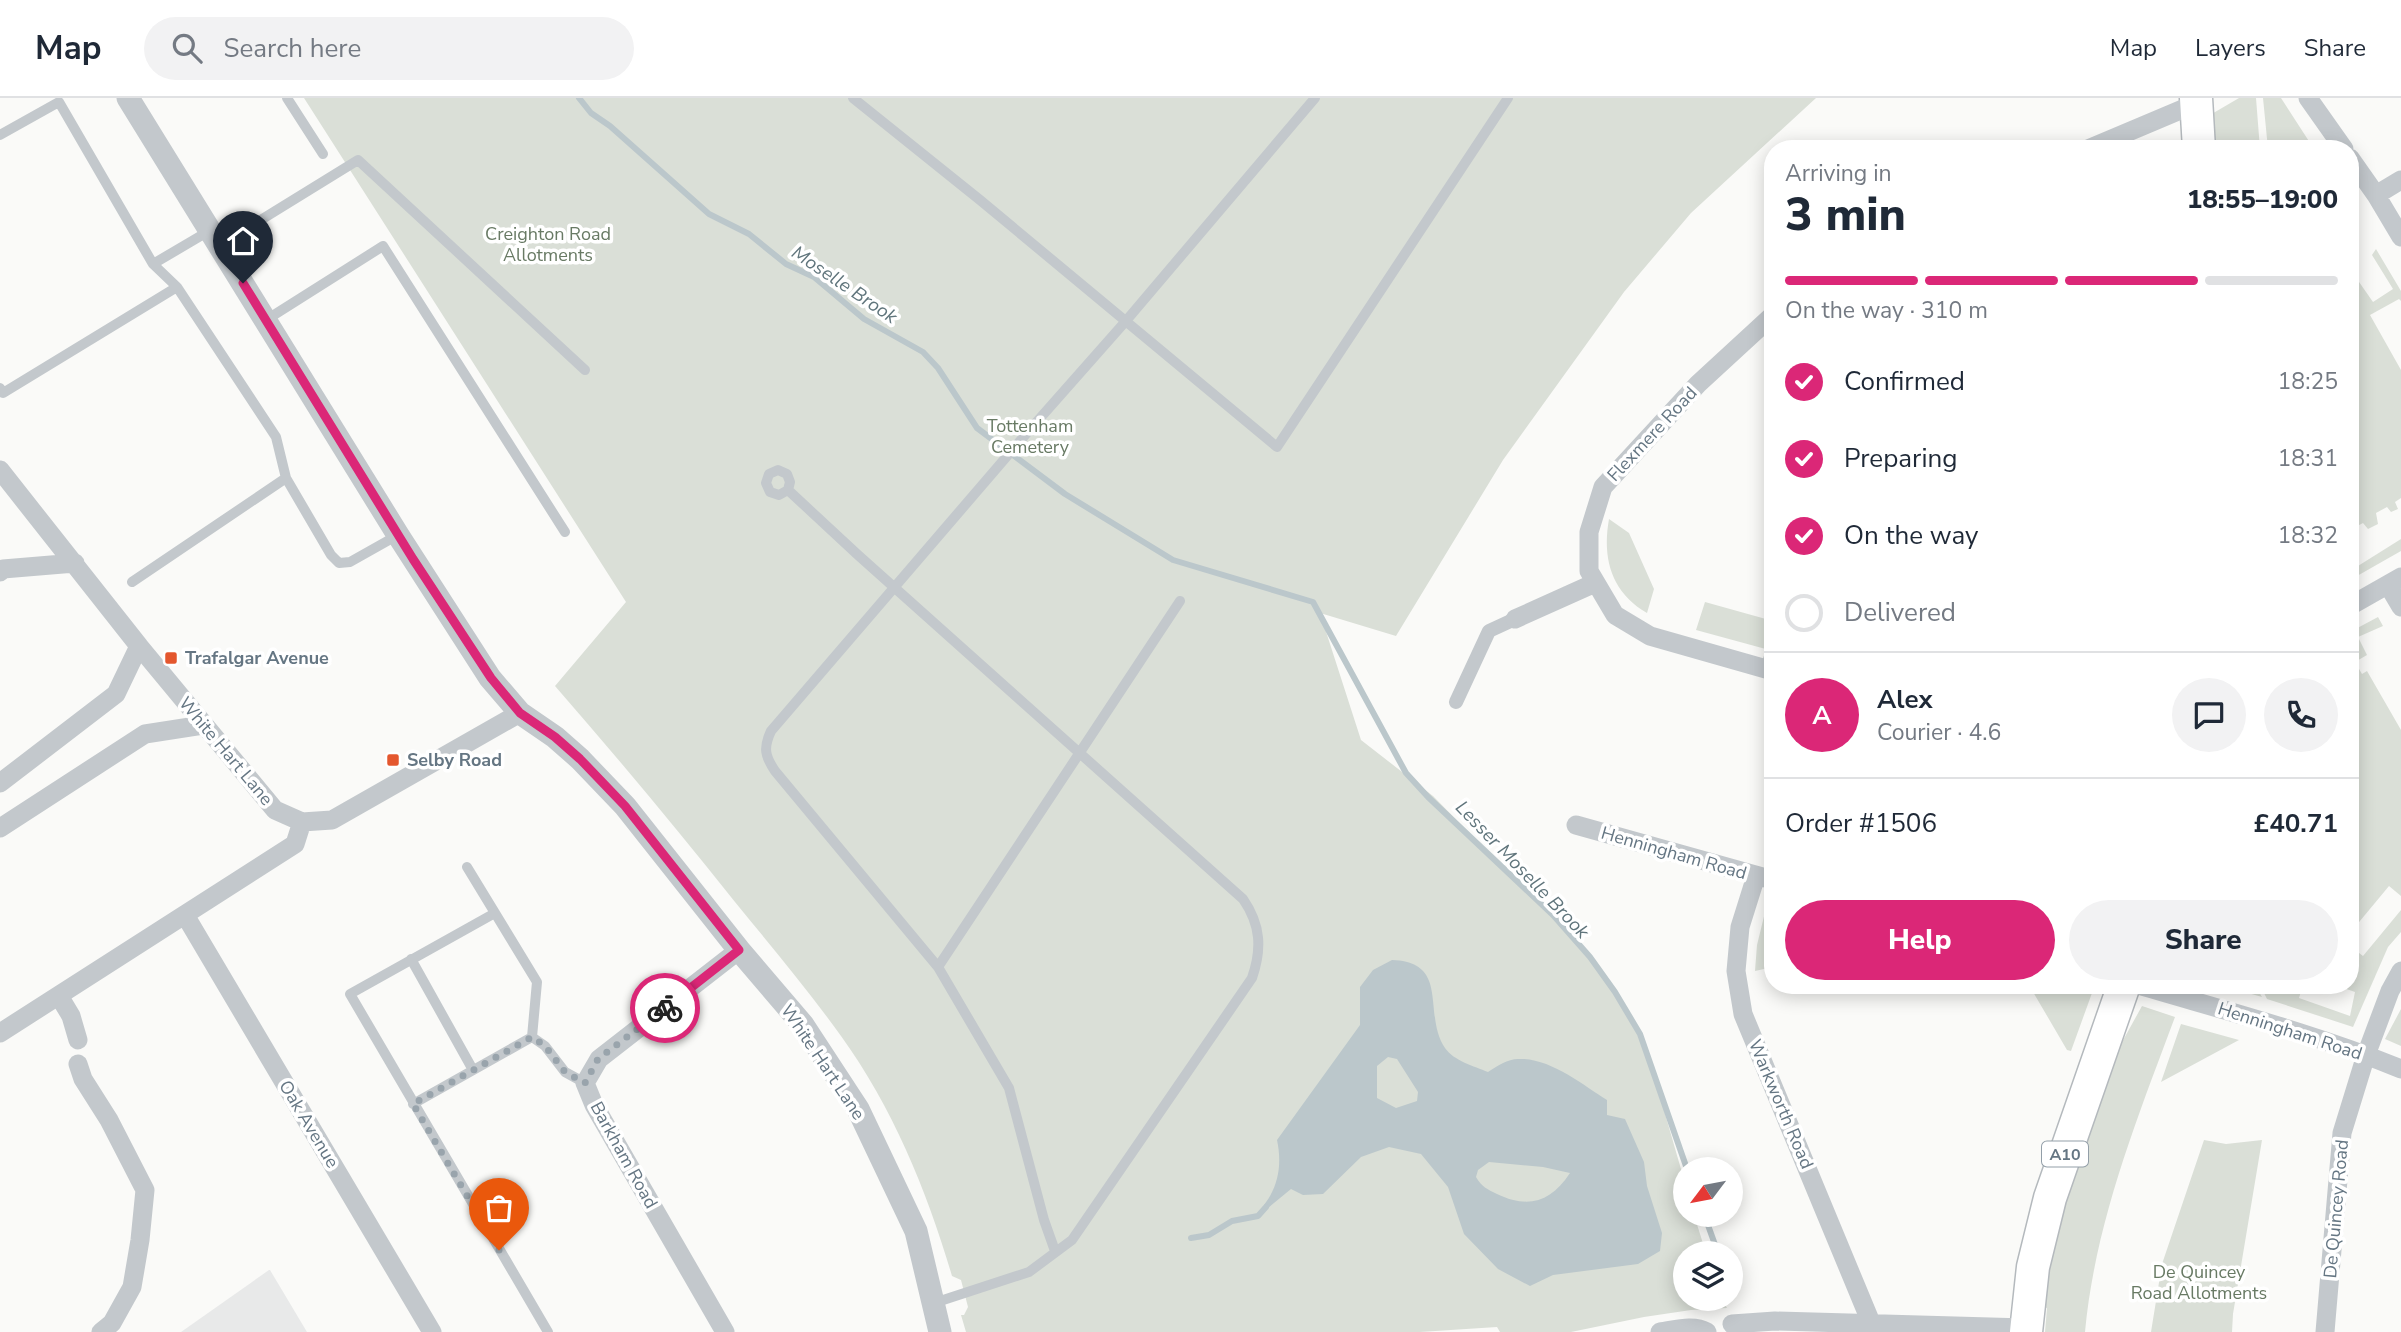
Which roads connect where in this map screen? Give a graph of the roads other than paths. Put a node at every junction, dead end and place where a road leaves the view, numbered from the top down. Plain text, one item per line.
1 (128, 98) edge
2 (287, 98) edge
3 (853, 98) edge
4 (1315, 98) edge
5 (1508, 98) edge
6 (2308, 98) edge
7 (2196, 100) edge
8 (0, 135) edge
9 (2108, 140) edge
10 (2198, 140) edge
11 (2338, 140) edge
12 (323, 154) dead end
13 (2359, 171) edge
14 (2401, 180) edge
15 (2376, 195) junction
16 (2401, 237) edge
17 (214, 238) junction
18 (153, 264) junction
19 (177, 288) junction
20 (266, 321) junction
21 (1125, 322) junction
22 (1764, 324) edge
23 (585, 370) dead end
24 (0, 388) edge
25 (0, 470) edge
26 (286, 478) junction
27 (788, 490) dead end
28 (565, 532) dead end
29 (398, 535) junction
30 (75, 563) junction
31 (0, 572) edge
32 (2395, 581) edge
33 (132, 582) dead end
34 (1595, 583) junction
35 (895, 587) junction
36 (1180, 601) dead end
37 (2359, 601) edge
38 (2401, 607) edge
39 (1515, 619) joint
40 (139, 646) junction
41 (1764, 670) edge
42 (1456, 702) dead end
43 (520, 713) junction
44 (203, 724) junction
45 (1080, 753) junction
46 (0, 783) edge
47 (302, 822) junction
48 (1576, 825) dead end
49 (0, 828) edge
50 (467, 867) dead end
51 (1764, 878) edge
52 (495, 913) junction
53 (185, 915) junction
54 (739, 950) junction
55 (411, 959) junction
56 (938, 967) junction
57 (2401, 971) edge
58 (2121, 994) edge
59 (2170, 994) edge
60 (59, 996) junction
61 (0, 1033) edge
62 (532, 1037) junction
63 (78, 1040) dead end
64 (2366, 1055) junction
65 (78, 1064) dead end
66 (2401, 1069) edge
67 (473, 1070) junction
68 (585, 1083) junction
69 (413, 1104) junction
70 (1055, 1251) junction
71 (934, 1303) junction
72 (1732, 1324) dead end
73 (1872, 1325) junction
74 (2026, 1330) edge
75 (101, 1332) edge
76 (432, 1332) edge
77 (548, 1332) edge
78 (725, 1332) edge
79 (940, 1332) edge
80 (1660, 1332) edge
81 (1707, 1332) edge
82 (2325, 1332) edge

1 - 17 street, White Hart Lane
2 - 12 lane
3 - 21 lane
4 - 21 lane
5 - 21 lane
6 - 11 street
7 - 9 street
7 - 10 highway
8 - 18 lane
13 - 15 street
14 - 15 street
15 - 16 street
17 - 18 lane
17 - 20 street, White Hart Lane
17 - 23 lane
18 - 19 lane
19 - 24 lane
19 - 26 lane
20 - 28 lane
20 - 29 street, White Hart Lane
21 - 35 lane
22 - 34 street, Flexmere Road
25 - 30 street, White Hart Lane
26 - 29 lane
26 - 33 lane
27 - 35 lane
29 - 43 street, White Hart Lane
30 - 31 street
30 - 40 street, White Hart Lane
32 - 37 street
32 - 38 street
34 - 39 street
34 - 41 street, Flexmere Road
35 - 45 lane
35 - 56 lane
36 - 45 lane
39 - 42 street
40 - 44 street, White Hart Lane
40 - 46 street
43 - 47 street
43 - 54 street, White Hart Lane
44 - 47 street, White Hart Lane
44 - 49 street
45 - 56 lane
45 - 70 lane
47 - 53 street
48 - 51 street, Henningham Road
50 - 52 lane
51 - 73 street, Warkworth Road
52 - 55 lane
52 - 62 lane
53 - 60 street
53 - 76 street, Oak Avenue
54 - 68 street, Barkham Road
54 - 71 street, White Hart Lane
55 - 67 lane
55 - 69 lane
56 - 70 lane
57 - 64 street, De Quincey Road
58 - 74 highway, A10
59 - 64 street, Henningham Road
60 - 61 street
60 - 63 street
62 - 67 lane
62 - 68 lane
64 - 66 street, Henningham Road
64 - 82 street, De Quincey Road
65 - 75 street
67 - 69 lane
68 - 78 street, Barkham Road
69 - 77 lane
70 - 71 lane
71 - 79 street, White Hart Lane
72 - 73 street
73 - 74 street
80 - 81 street

